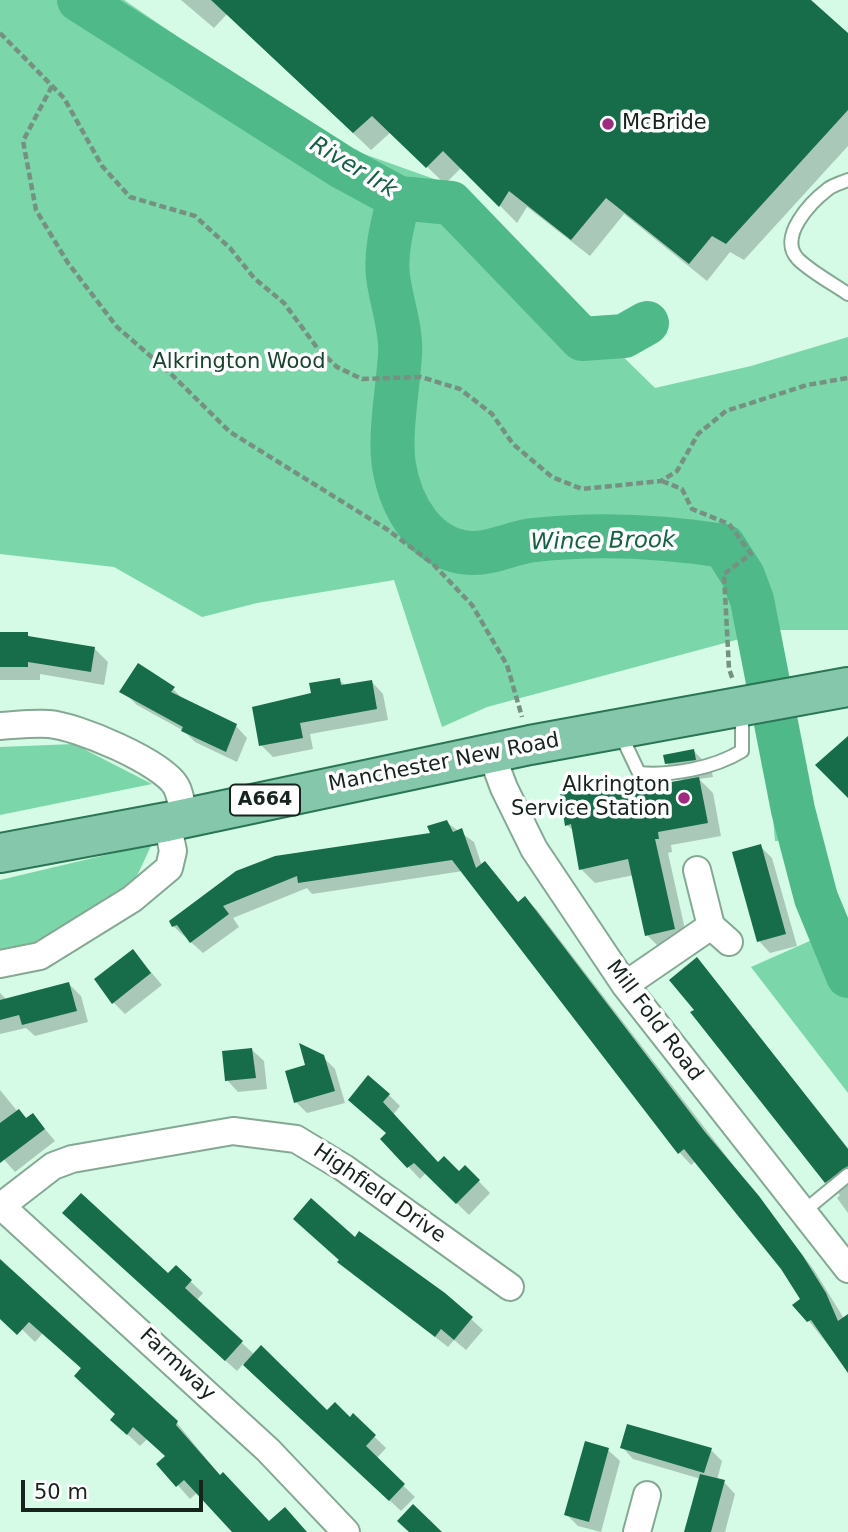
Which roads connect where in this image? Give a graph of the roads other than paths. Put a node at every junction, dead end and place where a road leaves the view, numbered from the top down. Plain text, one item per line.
1 (848, 180) edge
2 (848, 294) edge
3 (848, 687) edge
4 (766, 703) junction
5 (0, 726) edge
6 (618, 729) junction
7 (491, 753) junction
8 (175, 820) junction
9 (0, 853) edge
10 (697, 870) dead end
11 (0, 964) edge
12 (625, 985) junction
13 (848, 1175) edge
14 (0, 1206) edge
15 (803, 1212) junction
16 (848, 1269) edge
17 (510, 1287) dead end
18 (647, 1495) dead end
19 (346, 1532) edge
20 (637, 1532) edge

1 - 2 lane
3 - 4 main road, Manchester New Road / A664
4 - 6 main road, Manchester New Road / A664
4 - 6 lane
5 - 8 street
6 - 7 main road, Manchester New Road / A664
7 - 8 main road, Manchester New Road / A664
7 - 12 street, Mill Fold Road
8 - 9 main road, Manchester New Road / A664
8 - 11 street
10 - 12 street
12 - 15 street, Mill Fold Road
13 - 15 lane
14 - 17 street, Highfield Drive
14 - 19 street, Farmway
15 - 16 street, Mill Fold Road
18 - 20 street

